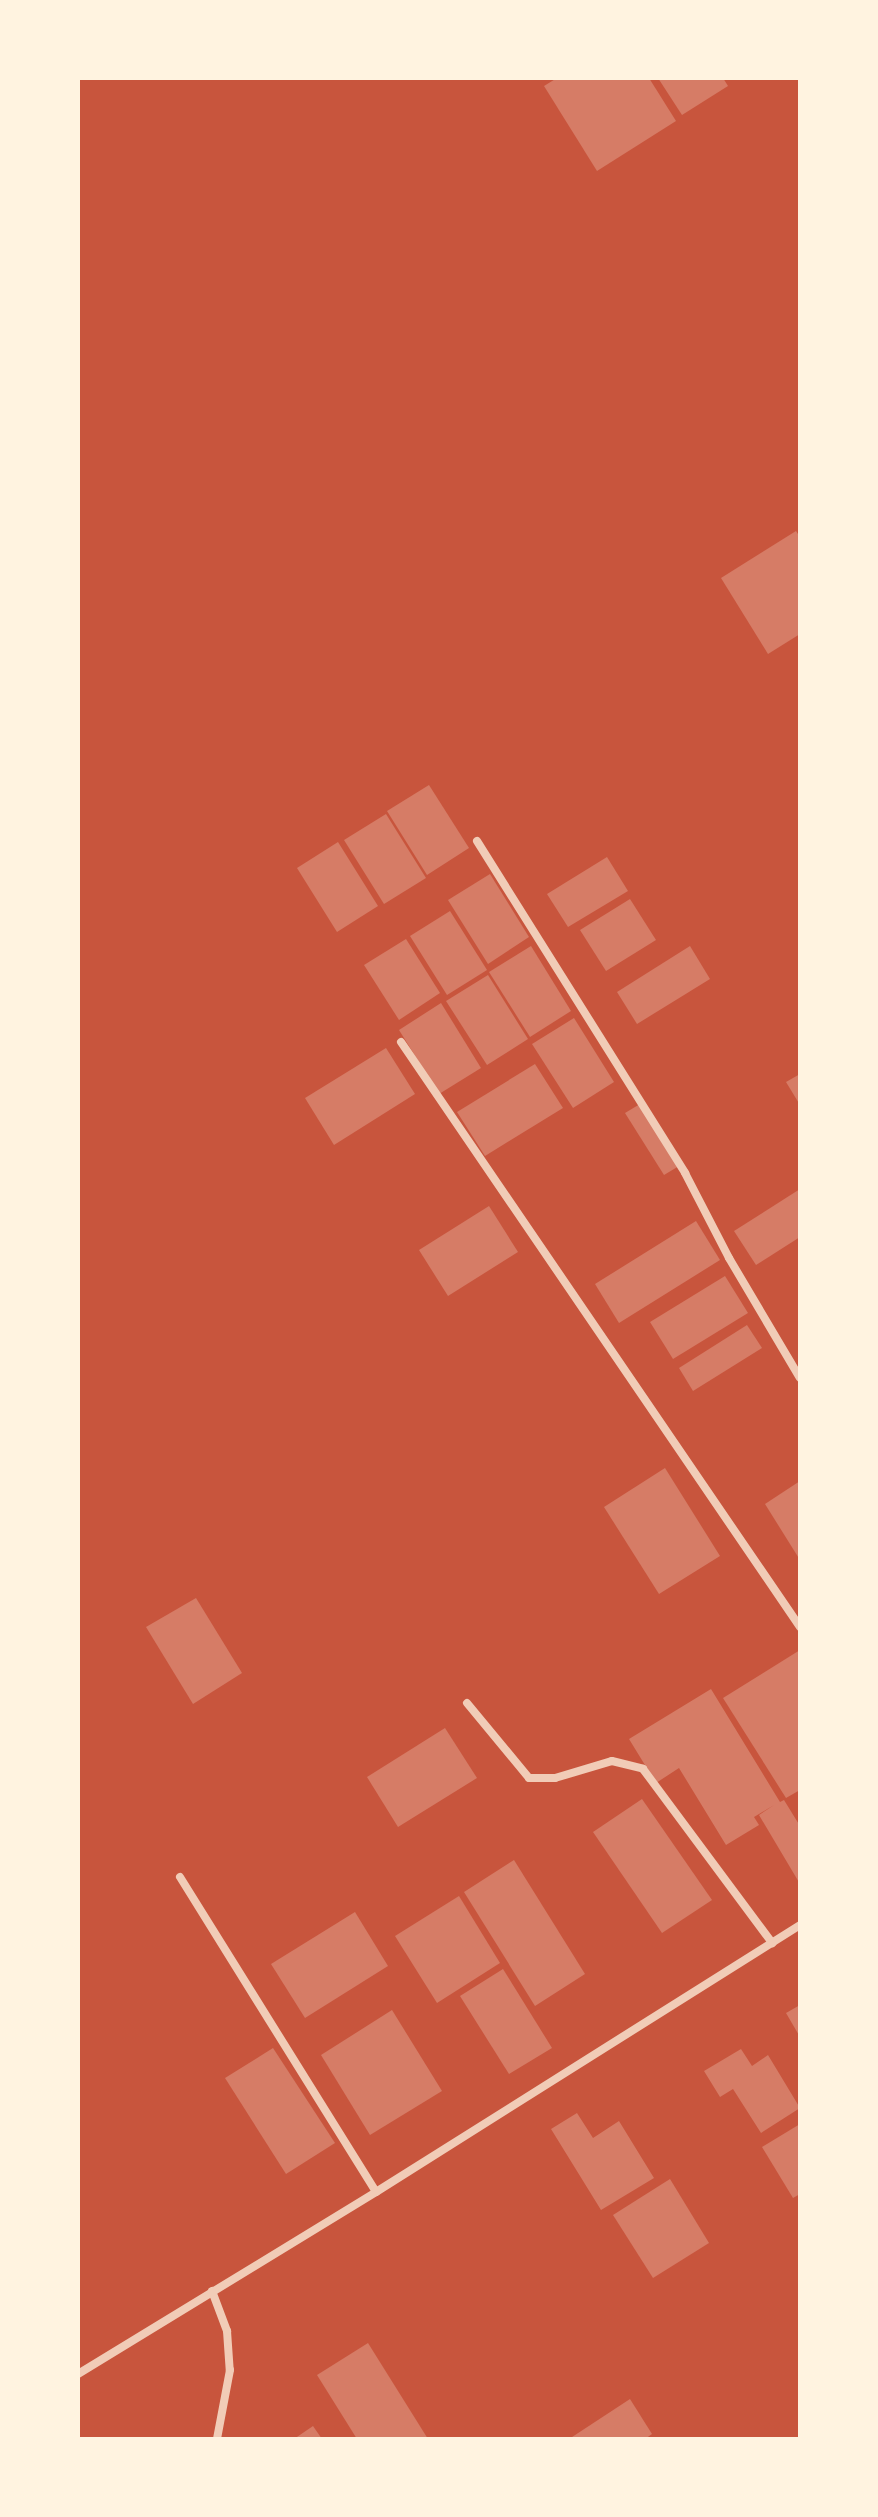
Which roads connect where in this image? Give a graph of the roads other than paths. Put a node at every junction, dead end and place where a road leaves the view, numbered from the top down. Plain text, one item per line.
1 (477, 841) dead end
2 (401, 1042) dead end
3 (800, 1378) edge
4 (800, 1627) edge
5 (467, 1703) dead end
6 (180, 1877) dead end
7 (800, 1925) edge
8 (772, 1943) junction
9 (376, 2192) junction
10 (212, 2291) junction
11 (78, 2374) edge
12 (217, 2439) edge

1 - 3 street
2 - 4 street
5 - 8 street
6 - 9 street
7 - 8 street
8 - 9 street
9 - 10 street
10 - 11 street
10 - 12 street

